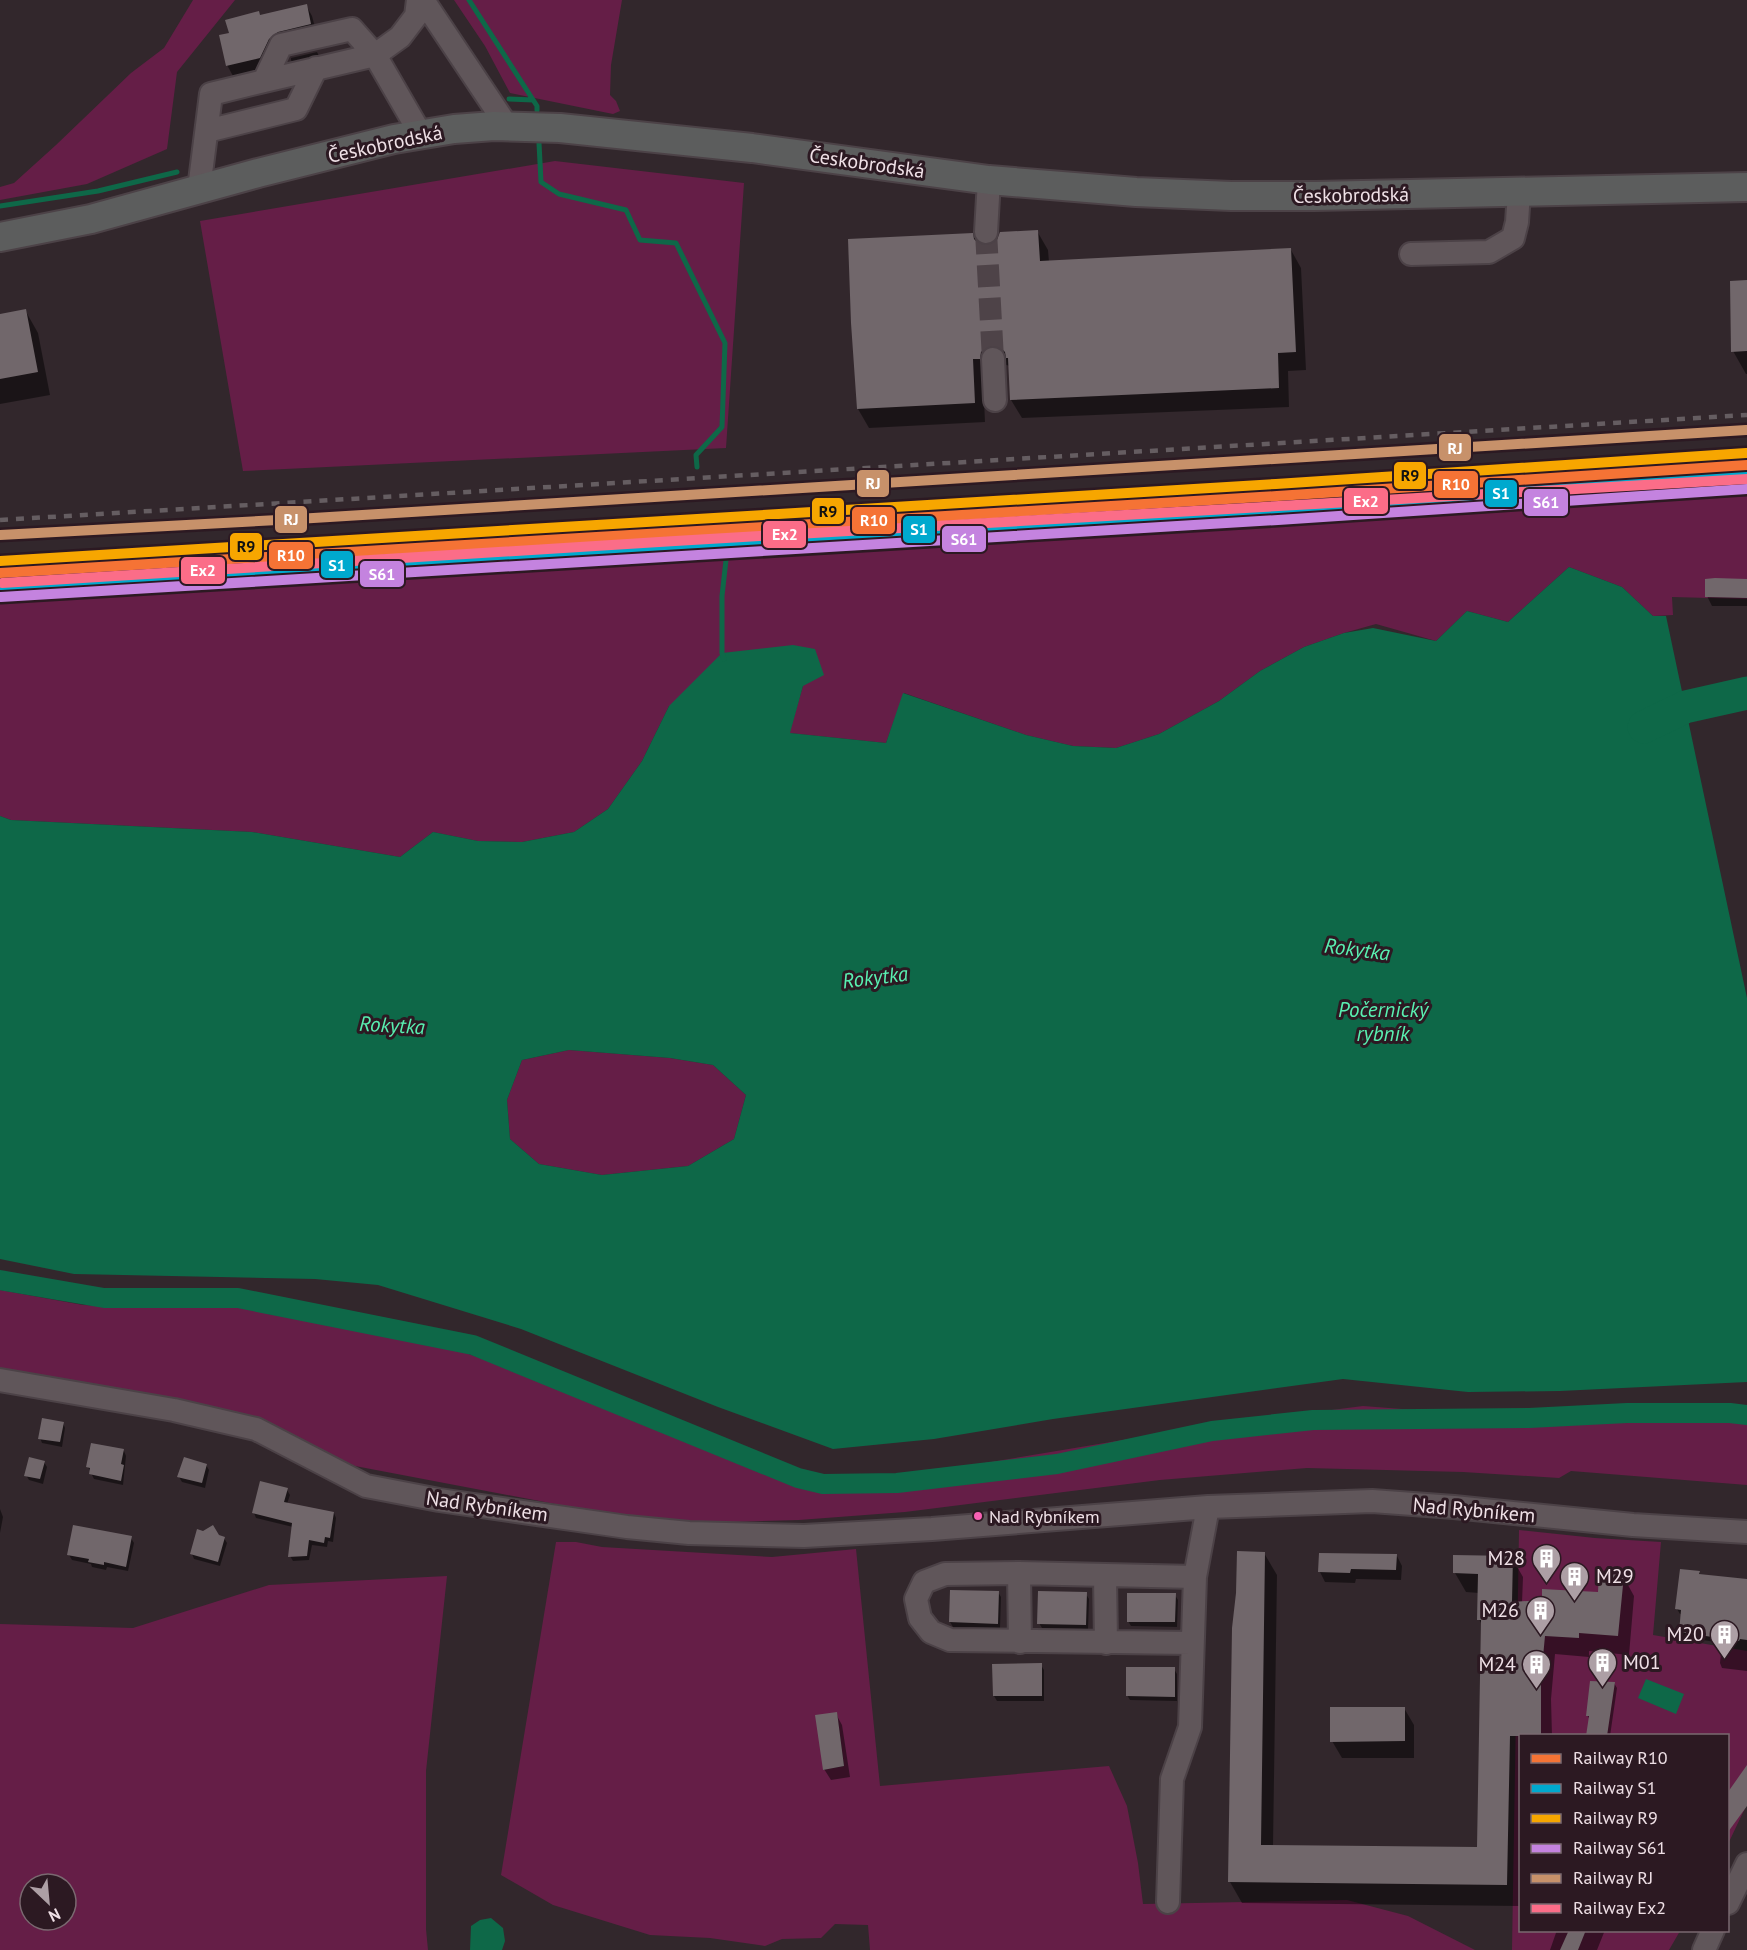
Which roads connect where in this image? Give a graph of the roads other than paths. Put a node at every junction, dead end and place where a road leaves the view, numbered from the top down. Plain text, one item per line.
1 (418, 0) edge
2 (423, 0) edge
3 (375, 55) junction
4 (316, 68) junction
5 (264, 81) junction
6 (507, 126) junction
7 (207, 131) junction
8 (420, 133) junction
9 (989, 180) junction
10 (1747, 187) edge
11 (199, 189) junction
12 (1519, 192) junction
13 (986, 232) tunnel mouth
14 (0, 237) edge
15 (1411, 254) dead end
16 (993, 359) tunnel mouth
17 (995, 400) dead end
18 (0, 1380) edge
19 (1208, 1507) junction
20 (1747, 1532) edge
21 (1019, 1573) junction
22 (1105, 1575) junction
23 (1195, 1577) junction
24 (1020, 1642) junction
25 (1106, 1642) junction
26 (1191, 1643) junction
27 (1747, 1864) edge
28 (1729, 1901) edge
29 (1168, 1902) dead end
30 (1712, 1932) edge
31 (1704, 1950) edge

1 - 3 street
2 - 6 street
3 - 4 street
3 - 5 street
3 - 8 street
4 - 5 street
4 - 7 street
5 - 7 street
6 - 8 main road, Českobrodská
6 - 9 main road, Českobrodská
7 - 11 street
8 - 11 main road, Českobrodská
9 - 12 main road, Českobrodská
9 - 13 street
10 - 12 main road, Českobrodská
11 - 14 main road, Českobrodská
12 - 15 street
16 - 17 street
18 - 19 street, Nad Rybníkem
19 - 20 street, Nad Rybníkem
19 - 23 street
21 - 22 street
21 - 24 street
21 - 24 street
22 - 23 street
22 - 25 street
23 - 26 street
24 - 25 street
25 - 26 street
26 - 29 street
27 - 28 street
30 - 31 street

